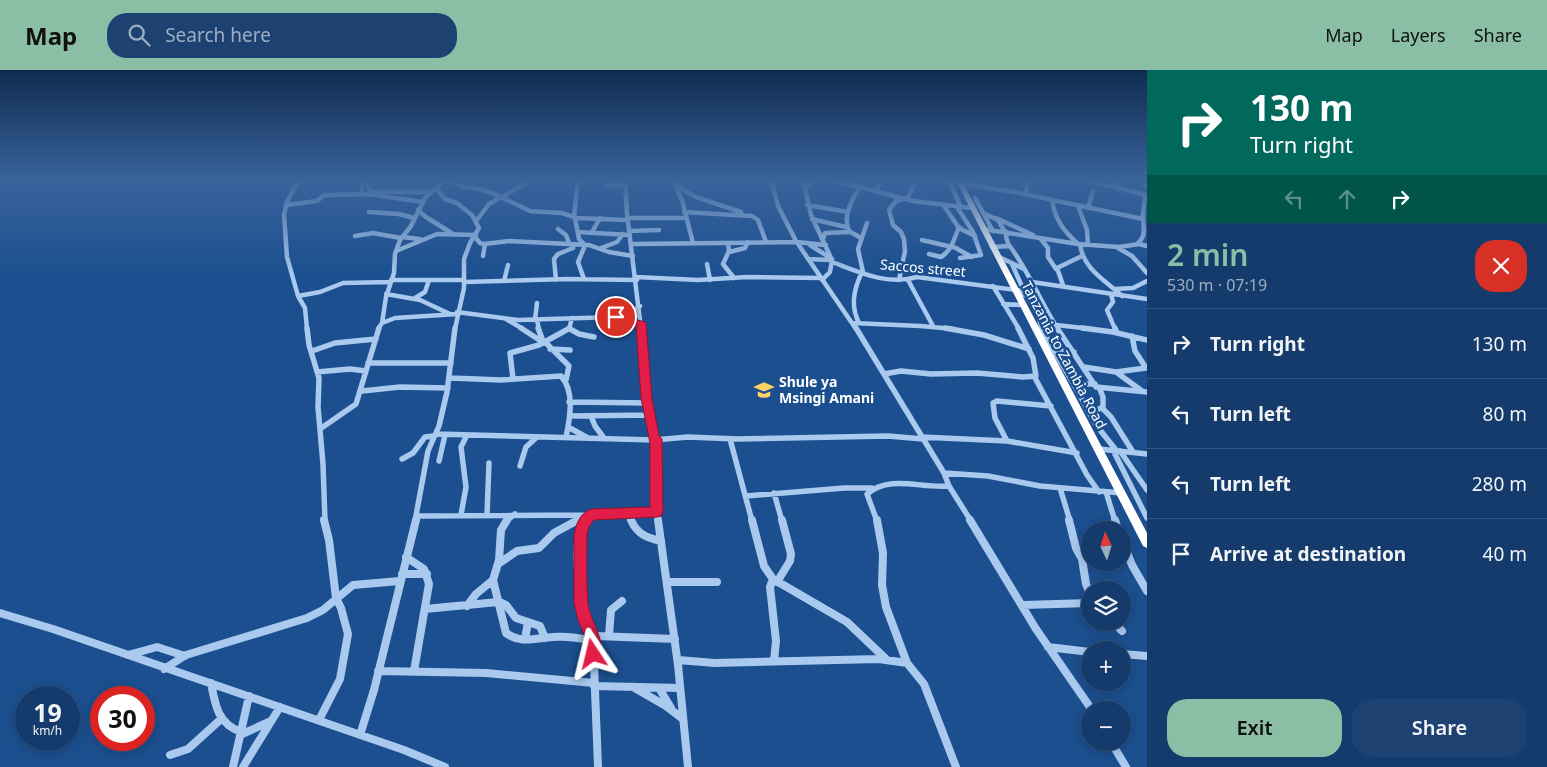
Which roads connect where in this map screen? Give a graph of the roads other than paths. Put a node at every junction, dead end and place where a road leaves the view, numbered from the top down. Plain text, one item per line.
1 (285, 212) edge
2 (369, 212) dead end
3 (417, 212) edge
4 (420, 212) edge
5 (467, 212) edge
6 (483, 212) edge
7 (536, 212) edge
8 (575, 212) edge
9 (628, 212) edge
10 (684, 212) joint
11 (740, 212) edge
12 (781, 212) edge
13 (814, 212) edge
14 (845, 212) edge
15 (848, 212) joint
16 (890, 212) edge
17 (948, 212) edge
18 (961, 212) edge
19 (974, 212) edge
20 (1054, 212) edge
21 (1080, 212) edge
22 (1106, 212) edge
23 (727, 213) joint
24 (810, 213) joint
25 (983, 213) joint
26 (746, 214) junction
27 (414, 217) junction
28 (575, 218) junction
29 (600, 218) junction
30 (686, 218) junction
31 (996, 218) junction
32 (628, 219) junction
33 (812, 219) junction
34 (1145, 219) edge
35 (476, 220) junction
36 (429, 221) junction
37 (867, 223) dead end
38 (846, 227) junction
39 (834, 228) junction
40 (959, 228) junction
41 (558, 229) dead end
42 (983, 229) junction
43 (660, 230) dead end
44 (993, 230) junction
45 (578, 232) junction
46 (592, 232) junction
47 (849, 232) junction
48 (1006, 232) junction
49 (630, 233) junction
50 (453, 234) junction
51 (623, 234) junction
52 (355, 236) dead end
53 (475, 236) junction
54 (973, 236) junction
55 (957, 237) junction
56 (402, 238) junction
57 (861, 238) junction
58 (1039, 238) junction
59 (425, 239) junction
60 (822, 239) junction
61 (922, 240) dead end
62 (1145, 240) edge
63 (617, 242) junction
64 (748, 242) junction
65 (766, 242) junction
66 (797, 242) junction
67 (631, 243) junction
68 (693, 243) junction
69 (728, 243) junction
70 (485, 244) junction
71 (808, 244) junction
72 (1079, 244) junction
73 (1088, 244) junction
74 (826, 245) junction
75 (1136, 245) junction
76 (571, 246) junction
77 (952, 246) junction
78 (1007, 246) junction
79 (1147, 246) edge
80 (585, 247) junction
81 (992, 247) junction
82 (1116, 247) junction
83 (601, 248) junction
84 (396, 251) junction
85 (729, 252) junction
86 (964, 252) junction
87 (929, 254) dead end
88 (996, 255) junction
89 (483, 256) dead end
90 (633, 256) junction
91 (1082, 256) junction
92 (972, 257) junction
93 (960, 258) dead end
94 (808, 259) junction
95 (1135, 259) junction
96 (832, 260) junction
97 (707, 264) dead end
98 (1012, 264) junction
99 (508, 265) dead end
100 (1024, 269) junction
101 (1056, 269) junction
102 (862, 272) junction
103 (1147, 273) edge
104 (734, 278) junction
105 (584, 279) junction
106 (636, 279) junction
107 (822, 279) junction
108 (429, 280) junction
109 (556, 280) junction
110 (710, 280) junction
111 (899, 280) junction
112 (908, 280) junction
113 (391, 281) junction
114 (464, 281) junction
115 (504, 281) junction
116 (1019, 281) junction
117 (1032, 281) junction
118 (1147, 281) edge
119 (1063, 285) junction
120 (992, 286) junction
121 (1014, 290) junction
122 (1116, 290) junction
123 (1024, 291) junction
124 (1038, 293) junction
125 (386, 294) junction
126 (1111, 294) junction
127 (298, 296) junction
128 (1122, 296) junction
129 (415, 298) junction
130 (1147, 299) edge
131 (1025, 301) junction
132 (537, 303) dead end
133 (1003, 304) junction
134 (1043, 304) junction
135 (459, 305) junction
136 (640, 306) junction
137 (455, 313) junction
138 (471, 313) junction
139 (572, 318) junction
140 (621, 318) junction
141 (506, 319) junction
142 (536, 320) junction
143 (382, 323) junction
144 (852, 323) junction
145 (859, 323) junction
146 (641, 324) junction
147 (933, 326) junction
148 (1056, 326) junction
149 (570, 329) junction
150 (1040, 329) junction
151 (1117, 333) junction
152 (1132, 336) junction
153 (594, 337) dead end
154 (376, 339) junction
155 (1147, 340) edge
156 (544, 343) junction
157 (550, 349) junction
158 (570, 350) dead end
159 (1029, 350) junction
160 (1056, 351) junction
161 (312, 352) junction
162 (1074, 352) junction
163 (368, 363) junction
164 (452, 363) junction
165 (1084, 367) junction
166 (1147, 368) edge
167 (366, 371) junction
168 (317, 372) junction
169 (1116, 372) junction
170 (884, 374) junction
171 (1034, 376) junction
172 (450, 378) junction
173 (513, 379) junction
174 (566, 380) junction
175 (1097, 386) junction
176 (448, 388) junction
177 (1076, 388) junction
178 (362, 391) junction
179 (1144, 392) edge
180 (569, 402) junction
181 (648, 403) junction
182 (1051, 406) junction
183 (1102, 408) junction
184 (1090, 413) junction
185 (650, 415) junction
186 (570, 416) junction
187 (590, 416) junction
188 (568, 427) junction
189 (320, 429) junction
190 (435, 435) junction
191 (444, 435) junction
192 (467, 436) junction
193 (538, 437) junction
194 (566, 437) junction
195 (588, 438) junction
196 (604, 438) junction
197 (730, 438) junction
198 (922, 438) junction
199 (655, 440) junction
200 (1007, 441) junction
201 (1099, 449) junction
202 (1116, 450) junction
203 (1077, 452) junction
204 (1133, 452) junction
205 (1147, 454) edge
206 (402, 459) dead end
207 (439, 460) dead end
208 (489, 463) dead end
209 (520, 466) dead end
210 (944, 473) junction
211 (950, 486) junction
212 (872, 488) junction
213 (1060, 488) junction
214 (1147, 490) edge
215 (1102, 492) junction
216 (774, 493) junction
217 (1122, 493) junction
218 (746, 496) junction
219 (657, 512) junction
220 (629, 513) junction
221 (515, 514) junction
222 (461, 515) junction
223 (490, 515) junction
224 (416, 516) junction
225 (588, 517) junction
226 (1147, 518) edge
227 (1114, 521) edge
228 (503, 526) junction
229 (661, 542) junction
230 (1147, 543) edge
231 (406, 557) junction
232 (1131, 562) edge
233 (498, 564) junction
234 (427, 574) junction
235 (401, 578) junction
236 (493, 580) junction
237 (775, 580) junction
238 (1084, 581) edge
239 (667, 582) junction
240 (717, 582) dead end
241 (1147, 591) edge
242 (336, 598) junction
243 (498, 601) junction
244 (622, 601) dead end
245 (1081, 603) edge
246 (1023, 605) junction
247 (467, 606) junction
248 (425, 609) junction
249 (0, 612) edge
250 (528, 622) junction
251 (609, 636) junction
252 (545, 638) junction
253 (525, 639) junction
254 (675, 639) junction
255 (593, 640) junction
256 (1048, 647) junction
257 (1081, 651) edge
258 (128, 655) junction
259 (1131, 655) edge
260 (185, 656) junction
261 (1147, 656) edge
262 (678, 660) junction
263 (887, 660) junction
264 (774, 661) junction
265 (906, 663) junction
266 (164, 668) junction
267 (378, 671) junction
268 (414, 671) junction
269 (211, 683) junction
270 (594, 685) junction
271 (633, 688) junction
272 (659, 688) junction
273 (680, 688) junction
274 (249, 696) junction
275 (1086, 701) edge
276 (280, 707) junction
277 (672, 710) junction
278 (683, 719) junction
279 (220, 720) junction
280 (319, 720) junction
281 (271, 721) junction
282 (240, 733) junction
283 (360, 735) junction
284 (1116, 751) edge
285 (170, 755) dead end
286 (233, 767) edge
287 (243, 767) edge
288 (445, 767) edge
289 (598, 767) edge
290 (688, 767) edge
291 (956, 767) edge
292 (1126, 767) edge

1 - 127 street
2 - 27 street
3 - 27 street
4 - 36 street
5 - 35 street
6 - 35 street
7 - 28 street
8 - 28 street
9 - 32 street
10 - 23 street
10 - 30 street
11 - 26 street
12 - 66 street
13 - 24 street
14 - 15 street
15 - 38 street
16 - 111 street
17 - 40 street
18 - 54 street
19 - 42 highway, Tanzania to Zambia Road
20 - 72 street
21 - 73 street
22 - 34 street
23 - 26 street
24 - 33 street
25 - 31 street
25 - 44 street
26 - 65 street
27 - 36 street
27 - 56 street
28 - 29 street
28 - 45 street
29 - 32 street
29 - 46 street
30 - 32 street
30 - 68 street
31 - 48 street
31 - 58 street
32 - 49 street
33 - 39 street
33 - 60 street
34 - 62 street
35 - 53 street
36 - 50 street
37 - 57 street
38 - 39 street
38 - 47 street
39 - 47 street
39 - 60 street
40 - 54 street
40 - 55 street
41 - 76 street
42 - 44 street
42 - 81 highway, Tanzania to Zambia Road
43 - 49 street
44 - 48 street
45 - 46 street
45 - 80 street
46 - 51 street
47 - 57 street
48 - 58 street
48 - 78 street
49 - 51 street
49 - 67 street
50 - 53 street
50 - 59 street
51 - 63 street
52 - 56 street
53 - 70 street
53 - 114 street
54 - 55 street
54 - 92 street
55 - 77 street
55 - 86 street
56 - 59 street
56 - 84 street
57 - 102 street
58 - 72 street
58 - 101 street
59 - 84 street
60 - 74 street
61 - 77 street
62 - 75 street
63 - 67 street
63 - 83 street
64 - 65 street
64 - 69 street
64 - 85 street
65 - 66 street
66 - 71 street
66 - 94 street
67 - 68 street
67 - 90 street
68 - 69 street
69 - 85 street
70 - 76 street
70 - 89 street
71 - 74 street
71 - 96 street
72 - 73 street
72 - 91 street
73 - 82 street
74 - 96 street
75 - 79 street
75 - 82 street
75 - 95 street
76 - 80 street
76 - 109 street
77 - 86 street
77 - 87 street
78 - 81 street
78 - 100 street
80 - 83 street
80 - 105 street
81 - 88 highway, Tanzania to Zambia Road
82 - 95 street
83 - 90 street
84 - 113 street
85 - 104 street
86 - 92 street
88 - 98 street
88 - 121 highway, Tanzania to Zambia Road
90 - 106 street
91 - 101 street
91 - 122 street
92 - 93 street
94 - 96 street
94 - 107 street
95 - 103 street
96 - 102 street, Saccos street
96 - 107 street
97 - 110 street
98 - 100 street
98 - 116 street
99 - 115 street
100 - 117 street
101 - 119 street
102 - 111 street, Saccos street
102 - 145 street
104 - 107 street
104 - 110 street
105 - 106 street
105 - 109 street
106 - 110 street
106 - 136 street
107 - 144 street
108 - 113 street
108 - 114 street
108 - 129 street
109 - 115 street
111 - 112 street, Saccos street
112 - 120 street, Saccos street
112 - 147 street
113 - 125 street
113 - 127 street
114 - 115 street
114 - 135 street
116 - 117 street
116 - 123 street
117 - 119 street
117 - 124 street
118 - 122 street
119 - 126 street
120 - 121 street, Saccos street
120 - 133 street
121 - 123 street, Saccos street
121 - 131 highway, Tanzania to Zambia Road
122 - 128 street
123 - 124 street, Saccos street
124 - 134 street
125 - 129 street
125 - 143 street
126 - 128 street
126 - 151 street
127 - 161 street
128 - 130 street
129 - 137 street
131 - 133 street
131 - 134 street
131 - 150 highway, Tanzania to Zambia Road
131 - 150 street
132 - 142 street
133 - 159 street
134 - 148 street
135 - 137 street
135 - 138 street
136 - 140 street
136 - 146 street
137 - 138 street
137 - 143 street
137 - 164 street
138 - 141 street
139 - 140 street
139 - 142 street
139 - 149 street
140 - 146 street
141 - 142 street
141 - 156 street
142 - 156 street
143 - 154 street
144 - 145 street
144 - 170 street
145 - 147 street
146 - 181 street
147 - 159 street
148 - 150 street
148 - 151 street
148 - 162 street
149 - 153 street
149 - 156 street
150 - 160 street
150 - 201 highway, Tanzania to Zambia Road
151 - 152 street
152 - 155 street
152 - 166 street
154 - 161 street
154 - 163 street
156 - 157 street
156 - 173 street
157 - 158 street
157 - 174 street
159 - 171 street
160 - 162 street
160 - 177 street
161 - 168 street
162 - 165 street
163 - 164 street
163 - 167 street
164 - 172 street
165 - 169 street
165 - 175 street
166 - 169 street
167 - 168 street
167 - 178 street
168 - 189 street
169 - 179 street
170 - 171 street
170 - 198 street
171 - 182 street
172 - 173 street
172 - 176 street
173 - 174 street
174 - 180 street
175 - 177 street
175 - 179 street
175 - 183 street
176 - 178 street
176 - 190 street
177 - 184 street
178 - 189 street
180 - 181 street
180 - 186 street
181 - 185 street
182 - 200 street
182 - 203 street
183 - 184 street
183 - 204 street
184 - 202 street
185 - 187 street
185 - 199 street
186 - 187 street
186 - 188 street
187 - 196 street
188 - 194 street
188 - 195 street
189 - 242 street
190 - 191 street
190 - 206 street
190 - 224 street
191 - 192 street
191 - 207 street
192 - 193 street
192 - 222 street
193 - 194 street
193 - 209 street
194 - 195 street
195 - 196 street
196 - 199 street
197 - 198 street
197 - 199 street
197 - 218 street
198 - 200 street
198 - 210 street
199 - 219 street
200 - 203 street
201 - 202 street
201 - 217 highway, Tanzania to Zambia Road
202 - 204 street
202 - 214 street
202 - 226 street
203 - 215 street
204 - 205 street
208 - 223 street
210 - 211 street
210 - 213 street
211 - 212 street
211 - 246 street
212 - 216 street
212 - 265 street
213 - 215 street
213 - 238 street
215 - 217 street
215 - 227 street
216 - 218 street
216 - 237 street
217 - 230 highway, Tanzania to Zambia Road
218 - 237 street
219 - 220 street
219 - 229 street
220 - 225 street
220 - 229 street
221 - 223 street
221 - 225 street
221 - 228 street
222 - 223 street
222 - 224 street
223 - 228 street
224 - 231 street
225 - 233 street
225 - 255 street
228 - 233 street
229 - 239 street
231 - 234 street
231 - 235 street
232 - 241 street
233 - 236 street
234 - 235 street
234 - 248 street
235 - 242 street
235 - 267 street
236 - 243 street
236 - 247 street
237 - 263 street
237 - 264 street
239 - 240 street
239 - 254 street
242 - 260 street
242 - 280 street
243 - 247 street
243 - 250 street
243 - 253 street
244 - 251 street
245 - 246 street
246 - 256 street
247 - 248 street
248 - 268 street
249 - 258 street
250 - 252 street
250 - 253 street
251 - 254 street
251 - 255 street
252 - 253 street
252 - 255 street
254 - 262 street
255 - 270 street
256 - 257 street
256 - 275 street
258 - 260 street
258 - 266 street
259 - 261 street
260 - 266 street
262 - 264 street
262 - 273 street
263 - 264 street
263 - 265 street
265 - 291 street
266 - 269 street
267 - 268 street
267 - 283 street
268 - 270 street
269 - 274 street
269 - 279 street
270 - 271 street
270 - 289 street
271 - 272 street
271 - 277 street
272 - 273 street
272 - 277 street
273 - 278 street
274 - 276 street
274 - 282 street
276 - 280 street
276 - 281 street
277 - 278 street
278 - 290 street
279 - 282 street
279 - 285 street
280 - 283 street
281 - 282 street
281 - 287 street
282 - 286 street
283 - 288 street
284 - 292 street

